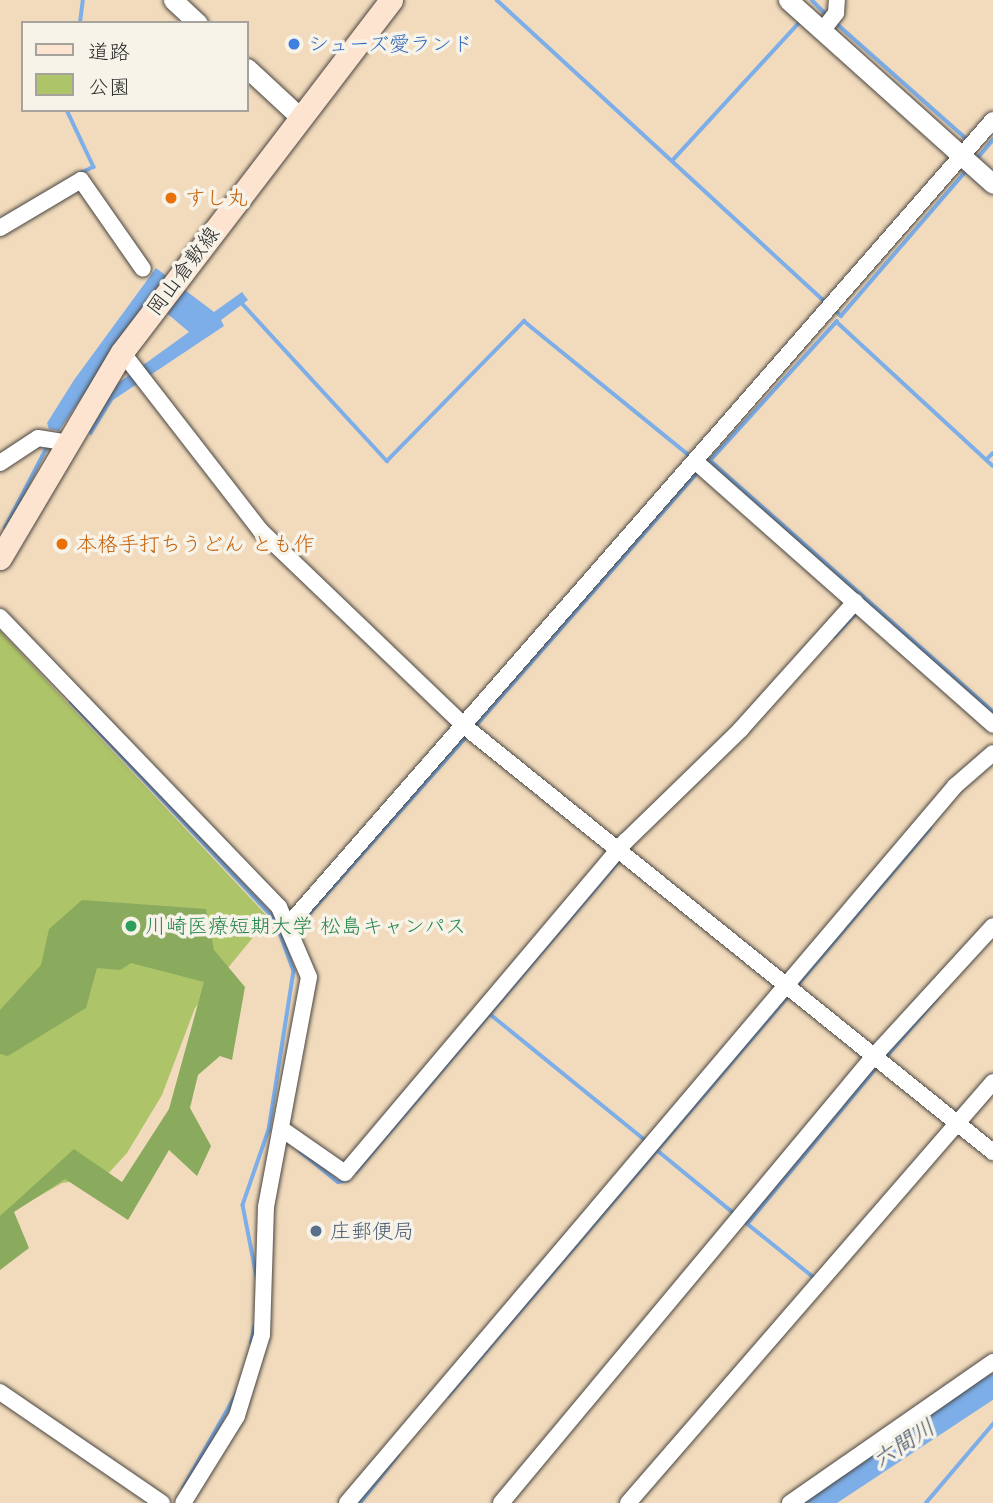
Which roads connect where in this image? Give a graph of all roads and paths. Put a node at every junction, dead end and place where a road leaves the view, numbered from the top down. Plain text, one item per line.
1 (173, 0) edge
2 (391, 0) edge
3 (818, 15) edge
4 (196, 21) edge
5 (248, 69) edge
6 (300, 117) junction
7 (993, 120) edge
8 (968, 162) junction
9 (993, 184) edge
10 (0, 228) edge
11 (143, 269) dead end
12 (122, 352) junction
13 (55, 439) junction
14 (0, 463) edge
15 (700, 465) junction
16 (0, 558) edge
17 (859, 606) junction
18 (0, 617) edge
19 (993, 725) edge
20 (469, 730) junction
21 (993, 753) edge
22 (623, 853) junction
23 (290, 923) junction
24 (993, 926) edge
25 (790, 989) junction
26 (874, 1056) junction
27 (993, 1082) edge
28 (962, 1126) junction
29 (282, 1134) junction
30 (993, 1152) edge
31 (993, 1362) edge
32 (0, 1392) edge
33 (162, 1503) edge
34 (183, 1503) edge
35 (347, 1503) edge
36 (501, 1503) edge
37 (628, 1503) edge
38 (790, 1503) edge

1 - 4 street
2 - 6 main road, 岡山倉敷線
3 - 8 street
5 - 6 street
6 - 12 main road, 岡山倉敷線
7 - 8 street
8 - 9 street
8 - 15 street
10 - 11 street
12 - 13 main road, 岡山倉敷線
12 - 20 street
13 - 14 street
13 - 16 main road, 岡山倉敷線
15 - 17 street
15 - 20 street
17 - 19 street
17 - 22 street
18 - 23 street
20 - 22 street
20 - 23 street
21 - 25 street
22 - 25 street
22 - 29 street
23 - 29 street
24 - 26 street
25 - 26 street
25 - 35 street
26 - 28 street
26 - 36 street
27 - 28 street
28 - 30 street
28 - 37 street
29 - 34 street
31 - 38 street
32 - 33 street

